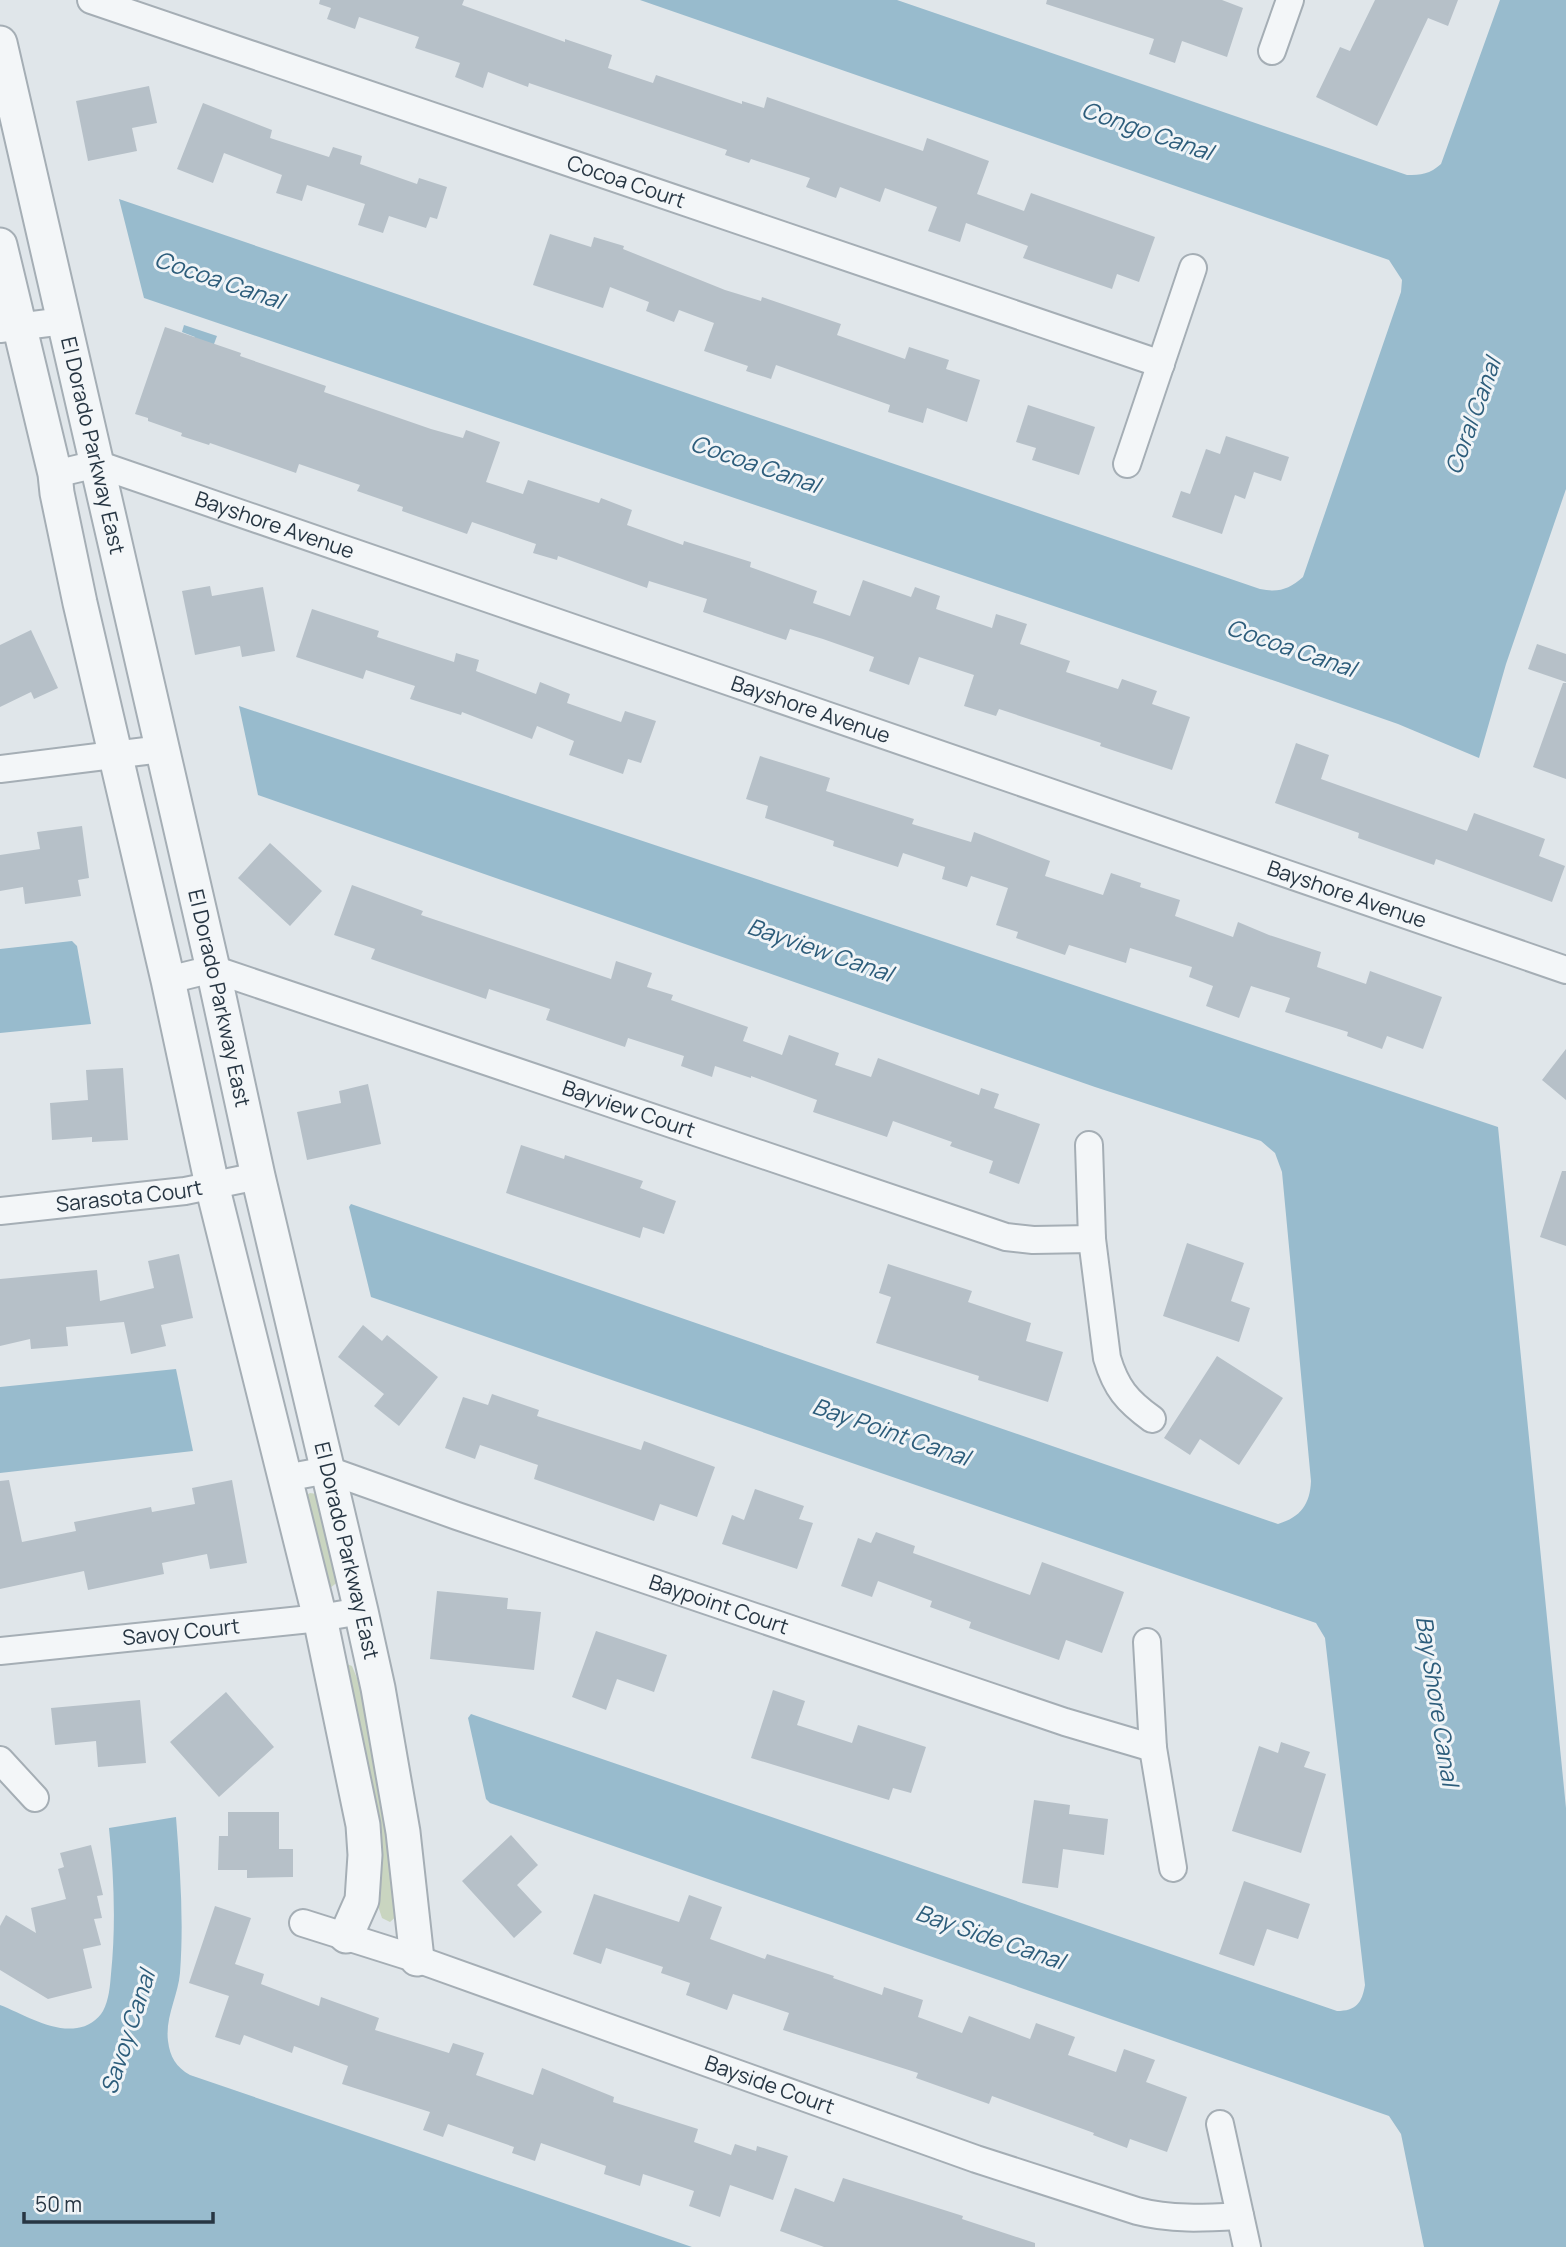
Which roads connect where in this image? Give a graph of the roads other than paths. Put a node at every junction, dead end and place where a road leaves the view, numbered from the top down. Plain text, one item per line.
1 (91, 0) edge
2 (1290, 0) edge
3 (0, 43) edge
4 (1272, 51) dead end
5 (0, 245) edge
6 (1194, 268) dead end
7 (64, 321) junction
8 (10, 328) edge
9 (1161, 364) junction
10 (97, 464) junction
11 (1127, 464) dead end
12 (55, 474) junction
13 (162, 749) junction
14 (116, 755) junction
15 (0, 769) edge
16 (213, 969) junction
17 (1566, 970) edge
18 (168, 980) junction
19 (1089, 1145) dead end
20 (258, 1176) junction
21 (212, 1185) junction
22 (0, 1211) edge
23 (1092, 1239) junction
24 (1152, 1419) dead end
25 (328, 1470) junction
26 (285, 1478) junction
27 (361, 1611) junction
28 (320, 1618) junction
29 (1147, 1642) dead end
30 (0, 1651) edge
31 (1153, 1748) junction
32 (0, 1760) edge
33 (34, 1798) dead end
34 (1173, 1868) dead end
35 (303, 1923) dead end
36 (346, 1936) junction
37 (417, 1959) junction
38 (1220, 2124) dead end
39 (1240, 2216) junction
40 (1247, 2247) edge

1 - 9 street, Cocoa Court
2 - 4 street
3 - 7 street, El Dorado Parkway East
5 - 8 street, El Dorado Parkway East
6 - 9 street
7 - 8 street
7 - 10 street, El Dorado Parkway East
8 - 12 street, El Dorado Parkway East
9 - 11 street
10 - 12 street
10 - 13 street, El Dorado Parkway East
10 - 17 street, Bayshore Avenue
12 - 14 street, El Dorado Parkway East
13 - 14 street
13 - 16 street, El Dorado Parkway East
14 - 15 street
14 - 18 street, El Dorado Parkway East
16 - 18 street
16 - 20 street, El Dorado Parkway East
16 - 23 street, Bayview Court
18 - 21 street, El Dorado Parkway East
19 - 23 street
20 - 21 street, Sarasota Court
20 - 25 street, El Dorado Parkway East
21 - 22 street, Sarasota Court
21 - 26 street, El Dorado Parkway East
23 - 24 street
25 - 26 street, Baypoint Court
25 - 27 street, El Dorado Parkway East
25 - 31 street, Baypoint Court
26 - 28 street, El Dorado Parkway East
27 - 28 street, Savoy Court
27 - 37 street, El Dorado Parkway East
28 - 30 street, Savoy Court
28 - 36 street, El Dorado Parkway East
29 - 31 street
31 - 34 street
32 - 33 street
35 - 36 street, Bayside Court
36 - 37 street, Bayside Court
37 - 39 street, Bayside Court
38 - 39 street
39 - 40 street

